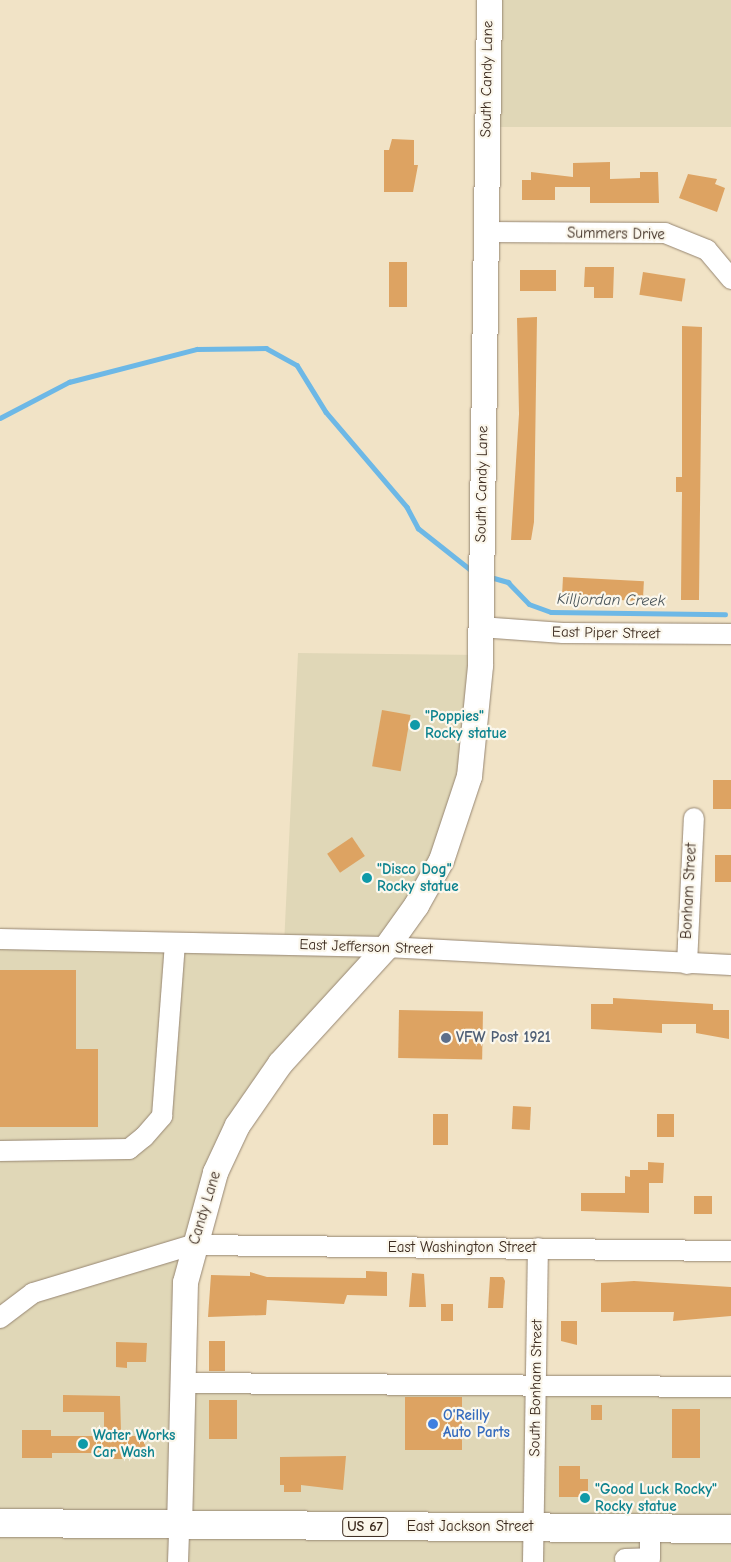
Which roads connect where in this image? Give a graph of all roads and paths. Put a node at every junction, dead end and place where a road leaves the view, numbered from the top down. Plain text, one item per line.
1 (489, 0) edge
2 (484, 232) junction
3 (731, 279) edge
4 (480, 627) junction
5 (731, 634) edge
6 (694, 818) dead end
7 (0, 940) edge
8 (174, 943) junction
9 (386, 947) junction
10 (686, 964) junction
11 (731, 965) edge
12 (0, 1151) edge
13 (192, 1245) junction
14 (538, 1248) junction
15 (731, 1251) edge
16 (0, 1318) edge
17 (182, 1383) junction
18 (536, 1386) junction
19 (731, 1387) edge
20 (0, 1523) edge
21 (179, 1527) junction
22 (534, 1527) junction
23 (637, 1528) junction
24 (731, 1529) edge
25 (625, 1560) edge
26 (178, 1562) edge
27 (533, 1562) edge

1 - 2 main road, South Candy Lane
2 - 3 street, Summers Drive
2 - 4 main road, South Candy Lane
4 - 5 street, East Piper Street
4 - 9 main road, South Candy Lane
6 - 10 street, Bonham Street
7 - 8 street, East Jefferson Street
8 - 9 street, East Jefferson Street
8 - 12 street
9 - 10 street, East Jefferson Street
9 - 13 main road, Candy Lane
10 - 11 street, East Jefferson Street
13 - 14 street, East Washington Street
13 - 16 street, East Washington Street
13 - 17 main road, Candy Lane
14 - 15 street, East Washington Street
14 - 18 street, South Bonham Street
17 - 18 street
17 - 21 main road, Candy Lane
18 - 19 street
18 - 22 street, South Bonham Street
20 - 21 highway, East Jackson Street / US 67
21 - 22 highway, East Jackson Street / US 67
21 - 26 street
22 - 23 highway, East Jackson Street / US 67
22 - 27 street, South Bonham Street
23 - 24 highway, East Jackson Street / US 67
23 - 25 street
23 - 25 street

